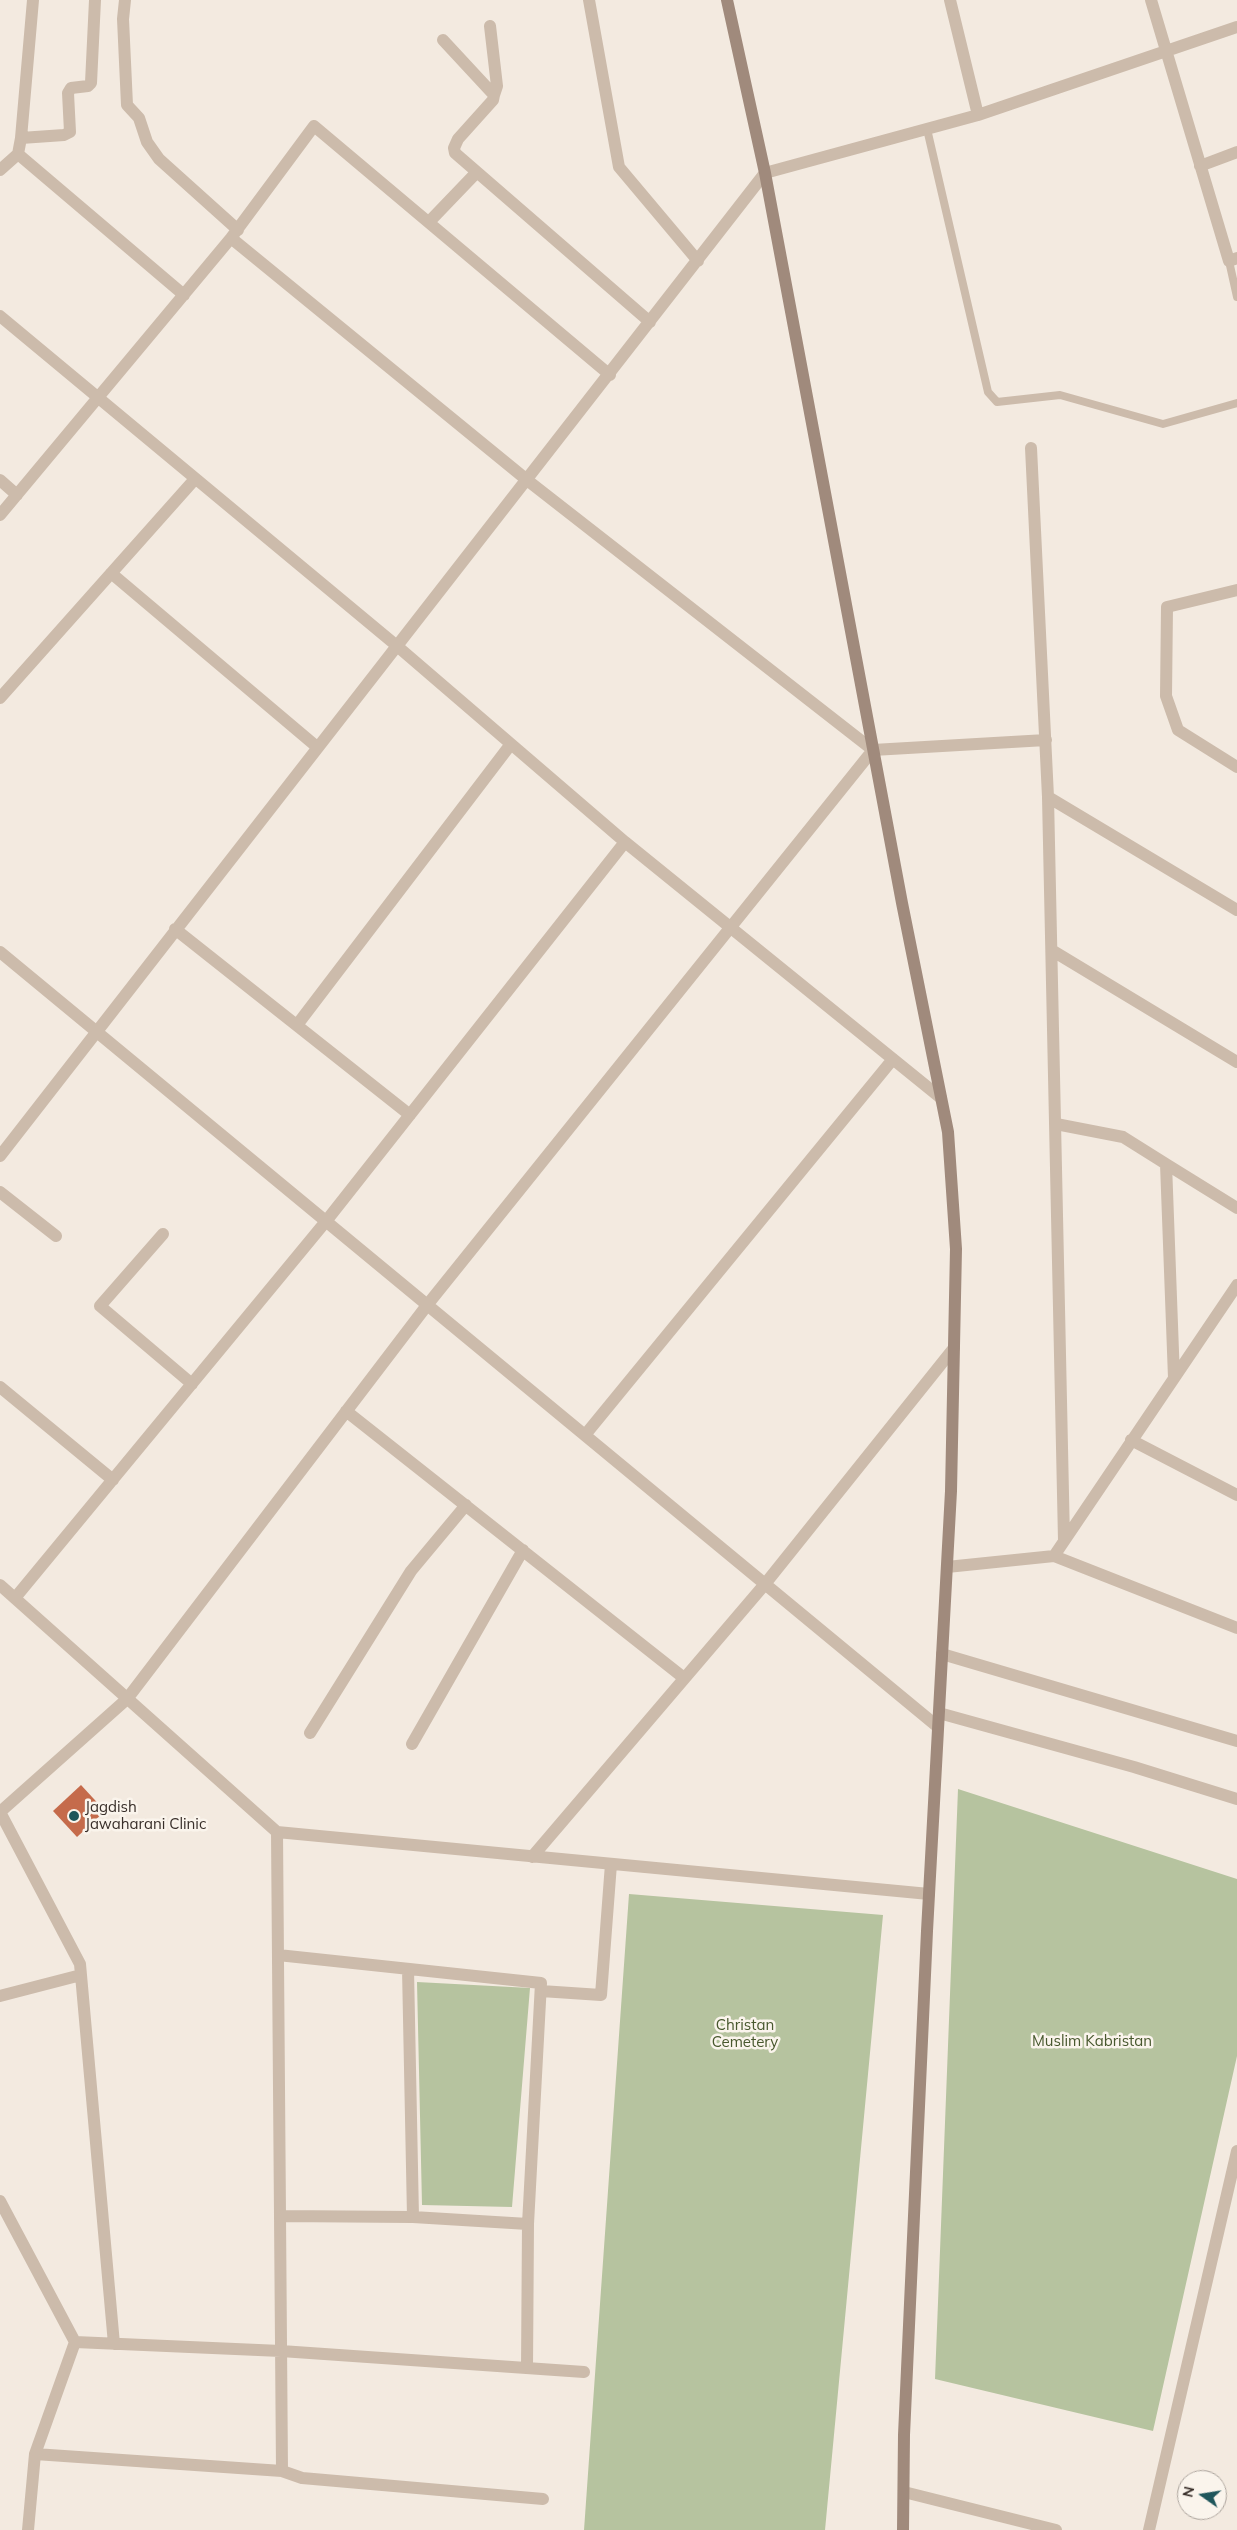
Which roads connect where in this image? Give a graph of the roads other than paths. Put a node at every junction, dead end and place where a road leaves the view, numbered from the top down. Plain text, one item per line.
1 (33, 0) edge
2 (95, 0) edge
3 (125, 0) edge
4 (588, 0) edge
5 (727, 0) edge
6 (950, 0) edge
7 (1150, 0) edge
8 (490, 26) dead end
9 (1237, 26) edge
10 (443, 40) dead end
11 (1165, 50) junction
12 (494, 95) junction
13 (978, 115) junction
14 (927, 129) junction
15 (21, 138) junction
16 (1237, 152) edge
17 (18, 154) junction
18 (1200, 166) junction
19 (0, 170) edge
20 (476, 173) junction
21 (765, 173) junction
22 (429, 222) junction
23 (234, 234) junction
24 (1233, 260) edge
25 (698, 261) junction
26 (184, 295) junction
27 (1237, 297) edge
28 (0, 316) edge
29 (650, 322) junction
30 (610, 374) junction
31 (98, 400) junction
32 (1237, 402) edge
33 (1031, 448) dead end
34 (195, 479) junction
35 (0, 480) edge
36 (527, 480) junction
37 (17, 495) junction
38 (0, 515) edge
39 (111, 573) junction
40 (1237, 590) edge
41 (397, 646) junction
42 (0, 698) edge
43 (1046, 740) junction
44 (511, 744) junction
45 (317, 747) junction
46 (873, 750) junction
47 (1237, 768) edge
48 (1048, 797) junction
49 (625, 842) junction
50 (1237, 910) edge
51 (730, 928) junction
52 (175, 929) junction
53 (1053, 951) junction
54 (0, 952) edge
55 (297, 1025) junction
56 (95, 1030) junction
57 (893, 1059) junction
58 (1237, 1062) edge
59 (941, 1098) junction
60 (410, 1115) junction
61 (1056, 1124) junction
62 (0, 1156) edge
63 (1166, 1164) junction
64 (0, 1192) edge
65 (1237, 1208) edge
66 (327, 1220) junction
67 (163, 1234) dead end
68 (56, 1236) dead end
69 (1237, 1285) edge
70 (428, 1304) junction
71 (954, 1348) junction
72 (1174, 1378) junction
73 (192, 1384) junction
74 (0, 1387) edge
75 (346, 1411) junction
76 (585, 1435) junction
77 (1131, 1440) junction
78 (113, 1480) junction
79 (1237, 1495) edge
80 (466, 1505) junction
81 (1064, 1540) junction
82 (523, 1550) junction
83 (1054, 1556) junction
84 (947, 1567) junction
85 (764, 1584) junction
86 (0, 1585) edge
87 (15, 1598) junction
88 (1237, 1628) edge
89 (942, 1654) junction
90 (684, 1678) junction
91 (128, 1699) junction
92 (939, 1713) junction
93 (938, 1727) junction
94 (310, 1733) dead end
95 (1237, 1741) edge
96 (412, 1744) dead end
97 (1237, 1799) edge
98 (276, 1832) junction
99 (532, 1857) junction
100 (611, 1864) junction
101 (929, 1894) junction
102 (278, 1955) junction
103 (408, 1969) junction
104 (81, 1975) junction
105 (541, 1991) junction
106 (0, 1996) edge
107 (1237, 2150) edge
108 (0, 2202) edge
109 (280, 2216) junction
110 (413, 2217) junction
111 (528, 2224) junction
112 (74, 2342) junction
113 (114, 2344) junction
114 (281, 2351) junction
115 (527, 2368) junction
116 (584, 2372) dead end
117 (35, 2454) junction
118 (282, 2471) junction
119 (904, 2492) junction
120 (543, 2498) dead end
121 (28, 2530) edge
122 (903, 2530) edge
123 (1056, 2530) edge
124 (1149, 2530) edge

1 - 15 street
2 - 15 street
3 - 23 street
4 - 25 street
5 - 21 main road
6 - 13 street
7 - 11 street
8 - 12 street
9 - 11 street
10 - 12 street
11 - 13 street
11 - 18 street
12 - 20 street
13 - 14 street
14 - 21 street
14 - 32 lane
15 - 17 street
16 - 18 street
17 - 19 street
17 - 26 street
18 - 24 street
20 - 22 street
20 - 29 street
21 - 25 street
21 - 46 main road
22 - 23 street
22 - 30 street
23 - 26 street
23 - 36 street
24 - 27 lane
25 - 29 street
26 - 31 street
28 - 31 street
29 - 30 street
30 - 36 street
31 - 34 street
31 - 37 street
33 - 43 street
34 - 39 street
34 - 41 street
35 - 37 street
36 - 41 street
36 - 46 street
37 - 38 street
39 - 42 street
39 - 45 street
40 - 47 street
41 - 44 street
41 - 45 street
43 - 46 street
43 - 48 street
44 - 49 street
44 - 55 street
45 - 52 street
46 - 51 street
46 - 59 main road
48 - 50 street
48 - 53 street
49 - 51 street
49 - 60 street
51 - 57 street
51 - 70 street
52 - 55 street
52 - 56 street
53 - 58 street
53 - 61 street
54 - 56 street
55 - 60 street
56 - 62 street
56 - 66 street
57 - 59 street
57 - 76 street
59 - 71 main road
60 - 66 street
61 - 63 street
61 - 81 street
63 - 65 street
63 - 72 street
64 - 68 street
66 - 70 street
66 - 73 street
67 - 73 street
69 - 72 street
70 - 75 street
70 - 76 street
71 - 84 main road
71 - 85 street
72 - 77 street
73 - 78 street
74 - 78 street
75 - 80 street
75 - 91 street
76 - 85 street
77 - 79 street
77 - 81 street
78 - 87 street
80 - 82 street
80 - 94 street
81 - 83 street
82 - 90 street
82 - 96 street
83 - 84 street
83 - 88 street
84 - 89 main road
85 - 90 street
85 - 93 street
86 - 87 street
87 - 91 street
89 - 92 main road
89 - 95 street
90 - 99 street
91 - 98 street
91 - 104 street
92 - 93 main road
92 - 97 street
93 - 101 main road
98 - 99 street
98 - 102 street
99 - 100 street
100 - 101 street
100 - 105 street
101 - 119 main road
102 - 103 street
102 - 109 street
103 - 105 street
103 - 110 street
104 - 106 street
104 - 113 street
105 - 111 street
107 - 124 street
108 - 112 street
109 - 110 street
109 - 114 street
110 - 111 street
111 - 115 street
112 - 113 street
112 - 117 street
113 - 114 street
114 - 115 street
114 - 118 street
115 - 116 street
117 - 118 street
117 - 121 street
118 - 120 street
119 - 122 main road
119 - 123 street

